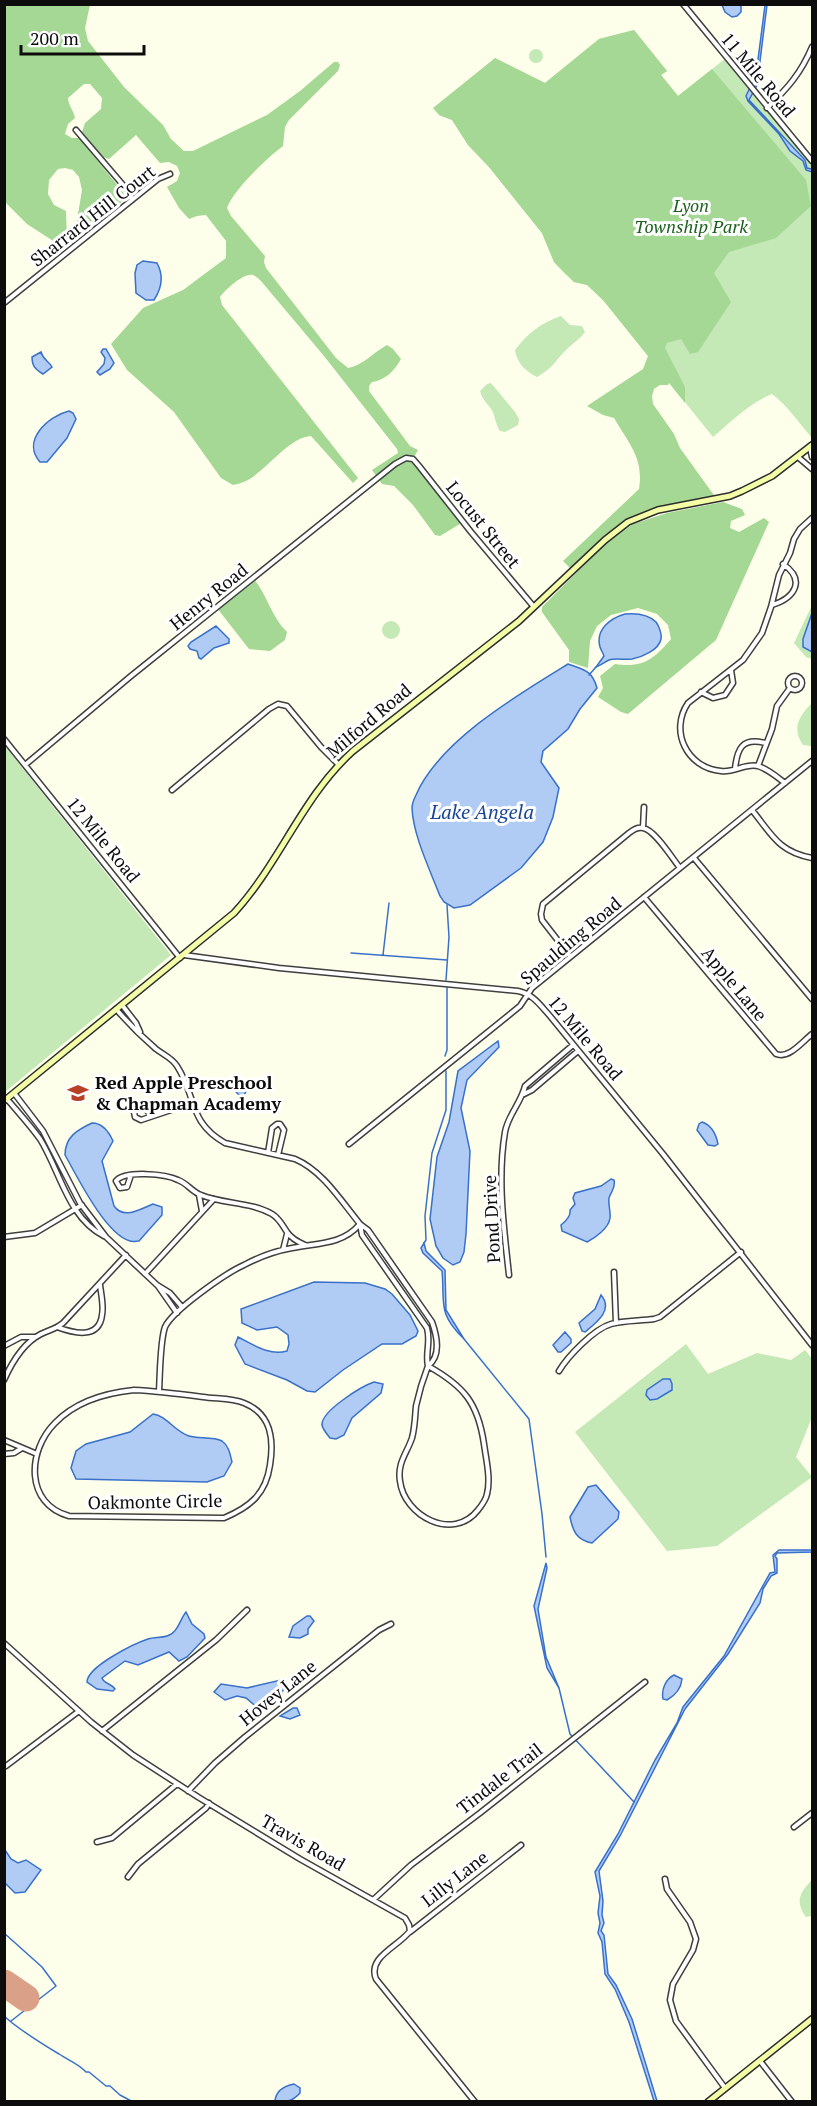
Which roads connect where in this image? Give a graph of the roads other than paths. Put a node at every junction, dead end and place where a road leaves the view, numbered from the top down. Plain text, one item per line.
1 (683, 4) edge
2 (813, 47) edge
3 (767, 108) junction
4 (76, 130) dead end
5 (813, 161) edge
6 (170, 174) dead end
7 (132, 200) junction
8 (4, 303) edge
9 (811, 446) edge
10 (798, 457) junction
11 (813, 457) edge
12 (413, 459) joint
13 (813, 469) edge
14 (813, 518) edge
15 (783, 564) junction
16 (772, 605) junction
17 (534, 607) junction
18 (731, 670) junction
19 (790, 688) dead end
20 (701, 692) junction
21 (4, 739) edge
22 (765, 743) junction
23 (813, 761) edge
24 (338, 764) junction
25 (25, 765) junction
26 (758, 766) junction
27 (735, 769) junction
28 (785, 783) junction
29 (172, 790) dead end
30 (644, 807) dead end
31 (752, 810) junction
32 (643, 828) junction
33 (694, 858) junction
34 (813, 858) edge
35 (680, 868) junction
36 (644, 897) junction
37 (182, 956) junction
38 (570, 956) junction
39 (527, 993) junction
40 (813, 999) edge
41 (119, 1007) junction
42 (813, 1034) edge
43 (573, 1045) junction
44 (578, 1051) junction
45 (549, 1065) junction
46 (554, 1070) junction
47 (14, 1093) junction
48 (523, 1094) junction
49 (6, 1100) edge
50 (192, 1103) junction
51 (151, 1116) dead end
52 (349, 1144) dead end
53 (267, 1153) junction
54 (278, 1155) junction
55 (131, 1175) dead end
56 (199, 1195) junction
57 (214, 1199) junction
58 (82, 1205) junction
59 (75, 1209) junction
60 (202, 1212) junction
61 (360, 1224) junction
62 (287, 1233) junction
63 (4, 1237) edge
64 (106, 1237) junction
65 (306, 1245) junction
66 (283, 1250) junction
67 (741, 1252) junction
68 (126, 1255) junction
69 (614, 1272) dead end
70 (146, 1274) junction
71 (509, 1275) dead end
72 (100, 1284) junction
73 (157, 1285) junction
74 (182, 1307) junction
75 (177, 1313) junction
76 (616, 1323) junction
77 (57, 1327) junction
78 (36, 1337) junction
79 (813, 1345) edge
80 (4, 1346) edge
81 (428, 1366) junction
82 (559, 1371) dead end
83 (4, 1380) edge
84 (159, 1391) junction
85 (4, 1440) edge
86 (22, 1448) junction
87 (4, 1454) edge
88 (37, 1454) junction
89 (247, 1610) dead end
90 (391, 1624) dead end
91 (4, 1643) edge
92 (645, 1682) dead end
93 (79, 1711) junction
94 (102, 1731) junction
95 (6, 1766) dead end
96 (177, 1784) junction
97 (188, 1791) junction
98 (209, 1803) junction
99 (813, 1813) edge
100 (794, 1827) dead end
101 (97, 1842) dead end
102 (520, 1845) dead end
103 (128, 1877) dead end
104 (665, 1879) dead end
105 (373, 1900) junction
106 (407, 1935) junction
107 (813, 2019) edge
108 (760, 2060) junction
109 (725, 2088) junction
110 (475, 2102) edge
111 (708, 2102) edge
112 (792, 2102) edge

1 - 3 street, 11 Mile Road
2 - 3 street
3 - 5 street, 11 Mile Road
4 - 7 street
6 - 7 street, Sharrard Hill Court
7 - 8 street, Sharrard Hill Court
9 - 10 street, Milford Road
9 - 11 street
10 - 13 street
10 - 17 street, Milford Road
12 - 17 street, Locust Street
12 - 25 street, Henry Road
14 - 15 street
15 - 16 street
15 - 16 street
16 - 18 street
17 - 24 street, Milford Road
18 - 20 street
18 - 20 street
19 - 22 street
20 - 27 street
21 - 25 street, 12 Mile Road
22 - 26 street
22 - 27 street
23 - 28 street, Spaulding Road
24 - 29 street
24 - 37 street, Milford Road
25 - 37 street, 12 Mile Road
26 - 27 street
26 - 28 street
28 - 31 street, Spaulding Road
30 - 32 street
31 - 33 street, Spaulding Road
31 - 34 street
32 - 35 street
32 - 38 street
33 - 35 street, Spaulding Road
33 - 40 street
35 - 36 street, Spaulding Road
36 - 38 street, Spaulding Road
36 - 42 street, Apple Lane
37 - 39 street, 12 Mile Road
37 - 41 street, Milford Road
38 - 39 street, Spaulding Road
39 - 43 street, 12 Mile Road
39 - 52 street, Spaulding Road
41 - 47 street, Milford Road
41 - 50 street
43 - 44 street, 12 Mile Road
43 - 45 street, Pond Drive
44 - 46 street, Pond Drive
44 - 67 street, 12 Mile Road
45 - 46 street
45 - 48 street, Pond Drive
46 - 48 street, Pond Drive
47 - 49 street, Milford Road
47 - 58 street
48 - 71 street, Pond Drive
49 - 59 street
50 - 51 street
50 - 53 street
53 - 54 street
53 - 54 street
54 - 61 street
55 - 56 street
56 - 57 street
56 - 60 street
57 - 60 street
57 - 62 street
58 - 59 street
58 - 64 street
59 - 63 street
59 - 64 street
60 - 70 street
61 - 65 street
61 - 81 street
61 - 81 street
62 - 65 street
62 - 66 street
64 - 68 street
65 - 66 street
66 - 74 street
67 - 76 street
67 - 79 street, 12 Mile Road
68 - 70 street
68 - 72 street
69 - 76 street
70 - 73 street
72 - 77 street
72 - 77 street
73 - 74 street
73 - 75 street
74 - 75 street
75 - 84 street
76 - 82 street
77 - 78 street
78 - 80 street
78 - 83 street
81 - 81 street
84 - 88 street, Oakmonte Circle
84 - 88 street, Oakmonte Circle
85 - 86 street
86 - 87 street
86 - 88 street
89 - 94 street
90 - 97 street, Hovey Lane
91 - 93 street, Travis Road
92 - 105 street, Tindale Trail
93 - 94 street, Travis Road
93 - 95 street
94 - 96 street, Travis Road
96 - 97 street, Travis Road
96 - 101 street
97 - 98 street, Travis Road
98 - 103 street
98 - 105 street, Travis Road
99 - 100 street
102 - 106 street, Lilly Lane
104 - 109 street
105 - 106 street, Travis Road
106 - 110 street
107 - 108 street
108 - 109 street
108 - 112 street
109 - 111 street

